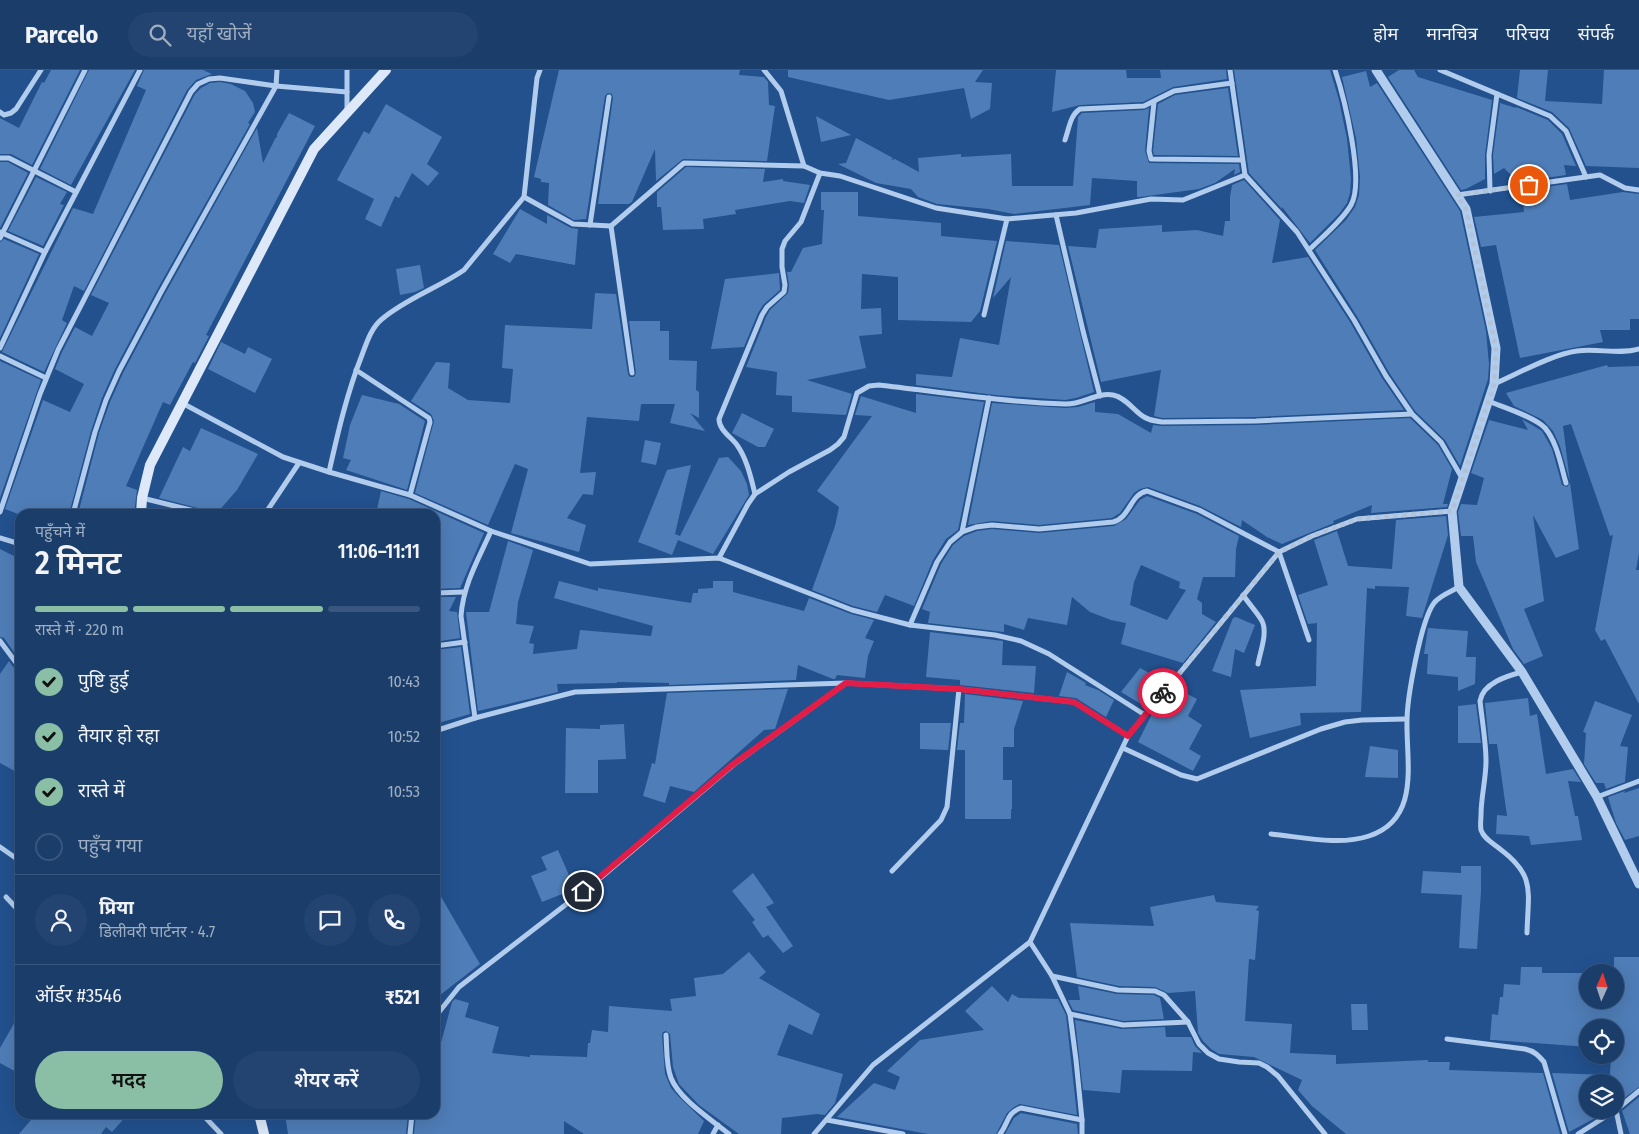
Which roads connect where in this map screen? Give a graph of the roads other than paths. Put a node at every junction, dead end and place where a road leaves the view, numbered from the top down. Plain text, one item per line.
1 (41, 70) edge
2 (85, 70) edge
3 (140, 70) edge
4 (277, 70) edge
5 (347, 70) edge
6 (386, 70) edge
7 (540, 70) edge
8 (764, 70) edge
9 (1230, 70) edge
10 (1335, 70) edge
11 (1376, 70) edge
12 (1440, 70) edge
13 (1232, 83) junction
14 (276, 86) junction
15 (347, 92) junction
16 (1497, 94) junction
17 (609, 97) dead end
18 (1154, 102) junction
19 (0, 112) edge
20 (347, 114) junction
21 (1065, 140) dead end
22 (0, 158) edge
23 (1242, 160) junction
24 (804, 166) junction
25 (34, 171) junction
26 (820, 173) junction
27 (1245, 175) junction
28 (1586, 177) junction
29 (1639, 190) edge
30 (1490, 191) junction
31 (76, 192) junction
32 (1457, 195) junction
33 (524, 197) junction
34 (1056, 215) junction
35 (1007, 219) junction
36 (590, 225) junction
37 (611, 226) junction
38 (1, 234) edge
39 (1309, 250) junction
40 (44, 252) junction
41 (984, 314) dead end
42 (0, 348) edge
43 (1639, 349) edge
44 (0, 356) edge
45 (356, 370) junction
46 (632, 373) dead end
47 (46, 378) junction
48 (1494, 384) junction
49 (1100, 396) junction
50 (989, 398) junction
51 (1488, 401) junction
52 (182, 402) junction
53 (1412, 414) junction
54 (299, 463) junction
55 (329, 472) junction
56 (1462, 479) junction
57 (1566, 483) dead end
58 (755, 494) junction
59 (410, 495) junction
60 (142, 498) junction
61 (74, 509) edge
62 (142, 509) edge
63 (187, 509) edge
64 (268, 509) edge
65 (1452, 511) junction
66 (0, 512) edge
67 (491, 531) junction
68 (962, 532) junction
69 (0, 538) edge
70 (15, 542) edge
71 (1279, 552) junction
72 (719, 558) junction
73 (1459, 587) junction
74 (464, 592) junction
75 (440, 593) edge
76 (1243, 595) junction
77 (910, 625) junction
78 (1309, 640) dead end
79 (0, 642) edge
80 (465, 642) junction
81 (440, 645) edge
82 (15, 660) edge
83 (1258, 664) dead end
84 (1522, 672) junction
85 (846, 683) junction
86 (959, 689) junction
87 (1145, 715) junction
88 (475, 718) junction
89 (1406, 719) junction
90 (440, 729) edge
91 (1128, 736) junction
92 (1123, 748) junction
93 (1639, 781) edge
94 (1597, 797) junction
95 (1271, 834) dead end
96 (0, 847) edge
97 (15, 858) edge
98 (892, 871) dead end
99 (1639, 884) edge
100 (6, 897) dead end
101 (15, 907) edge
102 (1527, 933) dead end
103 (1030, 942) junction
104 (1052, 976) junction
105 (440, 1011) edge
106 (1070, 1014) junction
107 (1188, 1022) junction
108 (666, 1035) dead end
109 (1447, 1039) dead end
110 (1639, 1091) edge
111 (1624, 1103) edge
112 (207, 1119) edge
113 (260, 1119) edge
114 (412, 1119) edge
115 (1602, 1119) edge
116 (1618, 1119) edge
117 (827, 1120) junction
118 (1082, 1120) junction
119 (718, 1125) junction
120 (816, 1133) edge
121 (221, 1134) edge
122 (264, 1134) edge
123 (410, 1134) edge
124 (714, 1134) edge
125 (730, 1134) edge
126 (903, 1134) edge
127 (1000, 1134) edge
128 (1082, 1134) edge
129 (1325, 1134) edge
130 (1565, 1134) edge
131 (1578, 1134) edge
132 (1621, 1134) edge

1 - 19 street
2 - 25 street
3 - 31 street
4 - 14 street
5 - 15 street
6 - 20 main road
7 - 33 street
8 - 24 street
9 - 13 street
10 - 39 street
11 - 32 street
12 - 16 street
13 - 18 street
13 - 23 street
14 - 15 street
14 - 47 street
14 - 61 street
15 - 20 street
16 - 28 street
16 - 30 street
17 - 36 street
18 - 21 street
18 - 23 street
20 - 52 main road
22 - 25 street
23 - 27 street
24 - 26 street
24 - 37 street
25 - 31 street
25 - 38 street
26 - 35 street
26 - 58 street
27 - 34 street
27 - 39 street
28 - 29 street
28 - 30 street
30 - 32 street
31 - 40 street
32 - 48 street
33 - 36 street
33 - 45 street
34 - 35 street
34 - 49 street
35 - 41 street
36 - 37 street
37 - 46 street
38 - 40 street
39 - 53 street
40 - 42 street
43 - 48 street
44 - 47 street
45 - 55 street
45 - 59 street
47 - 66 street
48 - 51 street
49 - 50 street
49 - 53 street
50 - 58 street
50 - 68 street
51 - 56 street
51 - 57 street
52 - 54 street
52 - 60 main road
53 - 56 street
54 - 55 street
54 - 64 street
55 - 59 street
56 - 65 street
58 - 72 street
59 - 67 street
60 - 62 main road
60 - 63 street
65 - 71 street
65 - 73 street
67 - 72 street
67 - 74 street
68 - 71 street
68 - 77 street
69 - 70 street
71 - 76 street
71 - 78 street
72 - 77 street
73 - 84 street
73 - 89 street
74 - 75 street
74 - 80 street
76 - 83 street
76 - 87 street
77 - 87 street
79 - 82 street
80 - 81 street
80 - 88 street
84 - 94 street
84 - 102 street
85 - 86 street
85 - 88 street
85 - 105 street
86 - 91 street
86 - 98 street
87 - 91 street
88 - 90 street
89 - 92 street
89 - 95 street
91 - 92 street
92 - 103 street
93 - 94 street
94 - 99 street
96 - 97 street
100 - 101 street
103 - 104 street
103 - 117 street
104 - 106 street
104 - 107 street
106 - 107 street
106 - 118 street
107 - 129 street
108 - 119 street
109 - 130 street
110 - 111 street
112 - 121 street
113 - 122 main road
114 - 123 street
115 - 131 street
116 - 132 street
117 - 120 street
117 - 126 street
118 - 127 street
118 - 128 street
119 - 124 street
119 - 125 street

